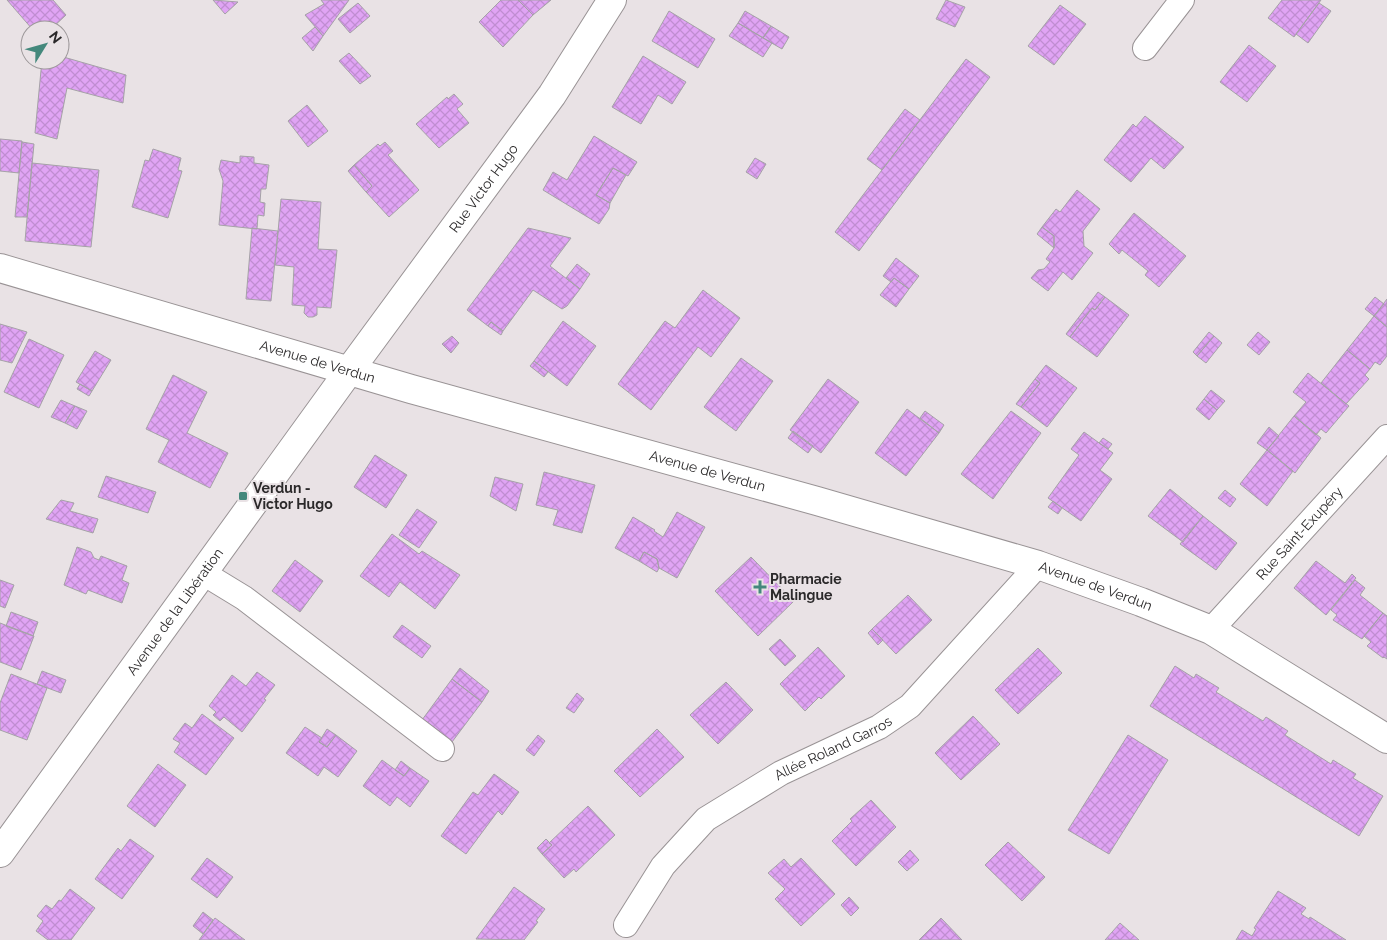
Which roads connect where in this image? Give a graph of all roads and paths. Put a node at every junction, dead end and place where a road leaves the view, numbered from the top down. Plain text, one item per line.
1 (612, 0) edge
2 (1182, 0) edge
3 (1146, 48) dead end
4 (0, 268) edge
5 (349, 371) junction
6 (1387, 437) edge
7 (1038, 565) junction
8 (203, 573) junction
9 (1212, 630) junction
10 (1387, 739) edge
11 (442, 749) dead end
12 (0, 852) edge
13 (626, 925) dead end

1 - 5 main road, Rue Victor Hugo
2 - 3 street
4 - 5 main road, Avenue de Verdun
5 - 7 main road, Avenue de Verdun
5 - 8 main road, Avenue de la Libération
6 - 9 street, Rue Saint-Exupéry
7 - 9 main road, Avenue de Verdun
7 - 13 street, Allée Roland Garros
8 - 11 street
8 - 12 main road, Avenue de la Libération
9 - 10 main road, Avenue de Verdun

